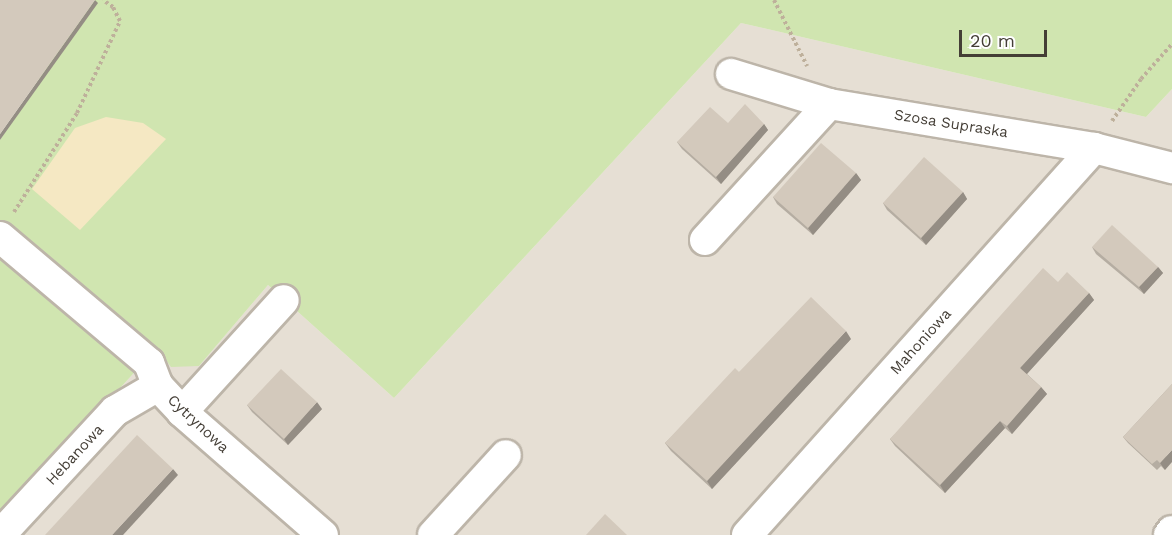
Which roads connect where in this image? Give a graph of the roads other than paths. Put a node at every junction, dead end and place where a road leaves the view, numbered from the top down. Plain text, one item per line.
1 (731, 74) dead end
2 (826, 104) junction
3 (1094, 148) junction
4 (1172, 168) edge
5 (4, 228) edge
6 (705, 240) dead end
7 (284, 300) dead end
8 (158, 386) junction
9 (182, 412) junction
10 (506, 455) dead end
11 (1172, 531) edge
12 (0, 535) edge
13 (323, 535) edge
14 (433, 535) edge
15 (747, 535) edge
16 (1169, 535) edge

1 - 2 street, Szosa Supraska
2 - 3 street, Szosa Supraska
2 - 6 street
3 - 4 street, Szosa Supraska
3 - 15 street, Mahoniowa
5 - 8 street, Cytrynowa
7 - 9 street
8 - 9 street, Cytrynowa
8 - 12 street, Hebanowa
9 - 13 street, Cytrynowa
10 - 14 street
11 - 16 street

